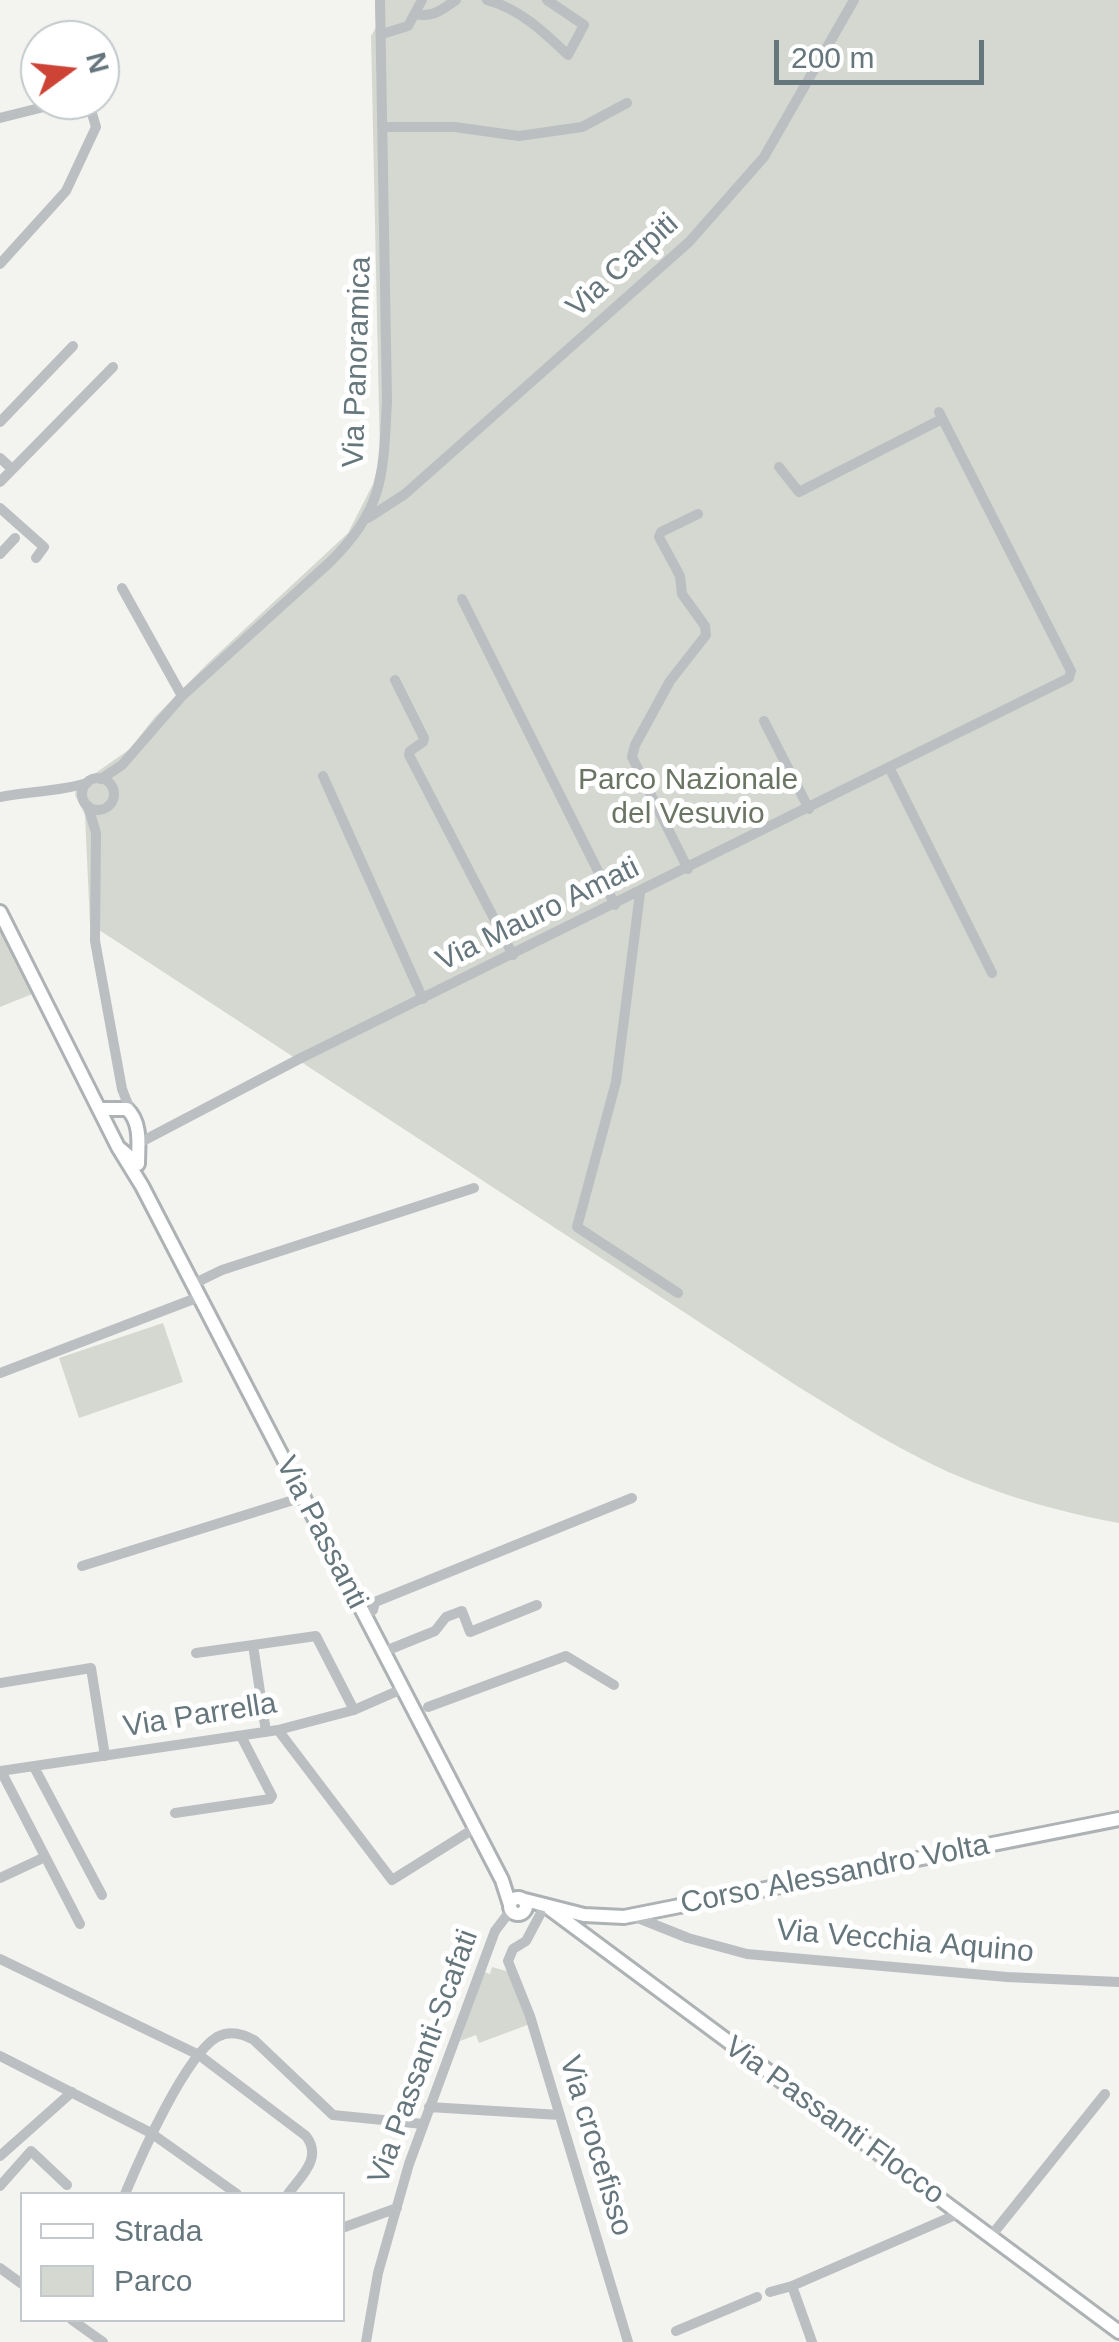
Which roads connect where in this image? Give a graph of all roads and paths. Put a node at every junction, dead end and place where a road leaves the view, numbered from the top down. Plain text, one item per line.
1 (380, 0) edge
2 (422, 0) edge
3 (456, 0) edge
4 (487, 0) edge
5 (547, 0) edge
6 (854, 0) edge
7 (415, 14) junction
8 (382, 34) junction
9 (626, 103) dead end
10 (94, 120) edge
11 (384, 127) junction
12 (0, 264) edge
13 (74, 346) dead end
14 (112, 368) dead end
15 (0, 422) edge
16 (0, 458) edge
17 (779, 467) dead end
18 (12, 470) junction
19 (0, 482) edge
20 (0, 508) edge
21 (698, 514) dead end
22 (368, 519) junction
23 (15, 538) dead end
24 (0, 554) edge
25 (36, 558) dead end
26 (122, 588) dead end
27 (462, 600) dead end
28 (395, 680) dead end
29 (182, 696) junction
30 (764, 721) dead end
31 (122, 765) junction
32 (890, 769) junction
33 (323, 776) dead end
34 (101, 779) junction
35 (86, 783) junction
36 (62, 790) junction
37 (114, 793) junction
38 (0, 797) edge
39 (86, 804) junction
40 (108, 807) junction
41 (809, 809) junction
42 (96, 833) junction
43 (688, 869) junction
44 (640, 893) junction
45 (614, 905) junction
46 (0, 912) edge
47 (513, 955) junction
48 (992, 973) dead end
49 (423, 1000) junction
50 (100, 1109) junction
51 (122, 1111) junction
52 (115, 1141) junction
53 (138, 1150) junction
54 (142, 1186) junction
55 (474, 1188) dead end
56 (196, 1290) junction
57 (678, 1293) dead end
58 (0, 1373) edge
59 (303, 1497) junction
60 (632, 1498) dead end
61 (82, 1566) dead end
62 (354, 1595) junction
63 (375, 1602) junction
64 (536, 1605) dead end
65 (364, 1616) junction
66 (253, 1645) junction
67 (384, 1652) junction
68 (196, 1653) dead end
69 (0, 1683) edge
70 (614, 1685) dead end
71 (402, 1689) junction
72 (354, 1710) junction
73 (421, 1711) junction
74 (272, 1731) junction
75 (240, 1736) junction
76 (105, 1756) junction
77 (34, 1766) junction
78 (0, 1772) edge
79 (175, 1812) dead end
80 (1119, 1818) edge
81 (475, 1828) junction
82 (46, 1857) junction
83 (0, 1878) edge
84 (102, 1895) dead end
85 (518, 1905) junction
86 (546, 1909) junction
87 (633, 1916) junction
88 (80, 1924) dead end
89 (484, 1959) junction
90 (0, 1960) edge
91 (510, 1967) junction
92 (1119, 1982) edge
93 (0, 2056) edge
94 (199, 2056) junction
95 (72, 2092) junction
96 (1105, 2094) dead end
97 (428, 2107) junction
98 (560, 2115) junction
99 (422, 2124) junction
100 (151, 2133) junction
101 (0, 2156) edge
102 (67, 2185) dead end
103 (0, 2186) edge
104 (126, 2192) edge
105 (233, 2192) edge
106 (290, 2192) edge
107 (397, 2208) junction
108 (960, 2213) junction
109 (345, 2227) edge
110 (990, 2236) junction
111 (792, 2286) junction
112 (770, 2292) dead end
113 (756, 2298) dead end
114 (75, 2322) edge
115 (676, 2330) dead end
116 (1119, 2332) edge
117 (102, 2342) edge
118 (366, 2342) edge
119 (628, 2342) edge
120 (812, 2342) edge

1 - 8 street, Via Panoramica
2 - 7 street
3 - 7 street
4 - 5 street
6 - 22 street, Via Carpiti
7 - 8 street
8 - 11 street, Via Panoramica
9 - 11 street
10 - 12 street
11 - 22 street, Via Panoramica
13 - 15 street
14 - 18 street
16 - 18 street
17 - 32 street, Via Mauro Amati
18 - 19 street
20 - 25 street
21 - 43 street
22 - 29 street, Via Panoramica
23 - 24 street
26 - 29 street
27 - 45 street
28 - 47 street
29 - 31 street, Via Panoramica
30 - 41 street
31 - 34 street, Via Panoramica
31 - 37 street, Via Panoramica
32 - 41 street, Via Mauro Amati
32 - 48 street
33 - 49 street
34 - 35 street, Via Panoramica
34 - 37 street
35 - 36 street, Via Panoramica
35 - 39 street, Via Panoramica
36 - 38 street, Via Panoramica
36 - 39 street
37 - 40 street, Via Panoramica
39 - 40 street
39 - 42 street, Via Panoramica
40 - 42 street, Via Panoramica
41 - 43 street, Via Mauro Amati
42 - 51 street, Via Panoramica
43 - 44 street, Via Mauro Amati
44 - 45 street, Via Mauro Amati
44 - 57 street
45 - 47 street, Via Mauro Amati
46 - 50 main road, Via Passanti
47 - 49 street, Via Mauro Amati
49 - 53 street, Via Mauro Amati
50 - 51 main road
50 - 52 main road, Via Passanti
51 - 52 main road
51 - 53 main road, Via Passanti
52 - 53 main road
52 - 54 main road, Via Passanti
53 - 54 main road, Via Passanti
54 - 56 main road, Via Passanti
55 - 56 street
56 - 58 street
56 - 59 main road, Via Passanti
59 - 61 street
59 - 62 main road, Via Passanti
60 - 63 street
62 - 63 street
62 - 65 main road, Via Passanti
63 - 65 street
64 - 67 street
65 - 67 main road, Via Passanti
66 - 68 street
66 - 72 street
66 - 74 street
67 - 71 main road, Via Passanti
69 - 76 street
70 - 73 street
71 - 72 street, Via Parrella
71 - 73 main road, Via Passanti
72 - 74 street, Via Parrella
73 - 81 main road, Via Passanti
74 - 75 street, Via Parrella
74 - 81 street
75 - 76 street, Via Parrella
75 - 79 street
76 - 77 street, Via Parrella
77 - 78 street, Via Parrella
77 - 84 street
78 - 82 street
80 - 87 main road, Corso Alessandro Volta
81 - 85 main road, Via Passanti
82 - 83 street
82 - 88 street
85 - 86 main road
85 - 89 street, Via Passanti-Scafati
86 - 87 main road, Corso Alessandro Volta
86 - 91 street
86 - 108 main road, Via Passanti Flocco
87 - 92 street, Via Vecchia Aquino
89 - 91 street
89 - 97 street, Via Passanti-Scafati
90 - 94 street
91 - 98 street, Via crocefisso
93 - 95 street
94 - 99 street
94 - 100 street
94 - 106 street
95 - 100 street
95 - 101 street
96 - 110 street
97 - 98 street
97 - 99 street, Via Passanti-Scafati
98 - 119 street, Via crocefisso
99 - 107 street, Via Passanti-Scafati
100 - 104 street
100 - 105 street
102 - 103 street
107 - 109 street
107 - 118 street, Via Passanti-Scafati
108 - 110 main road, Via Passanti Flocco
108 - 111 street
110 - 116 main road, Via Passanti Flocco
111 - 112 street
111 - 120 street
113 - 115 street
114 - 117 street

